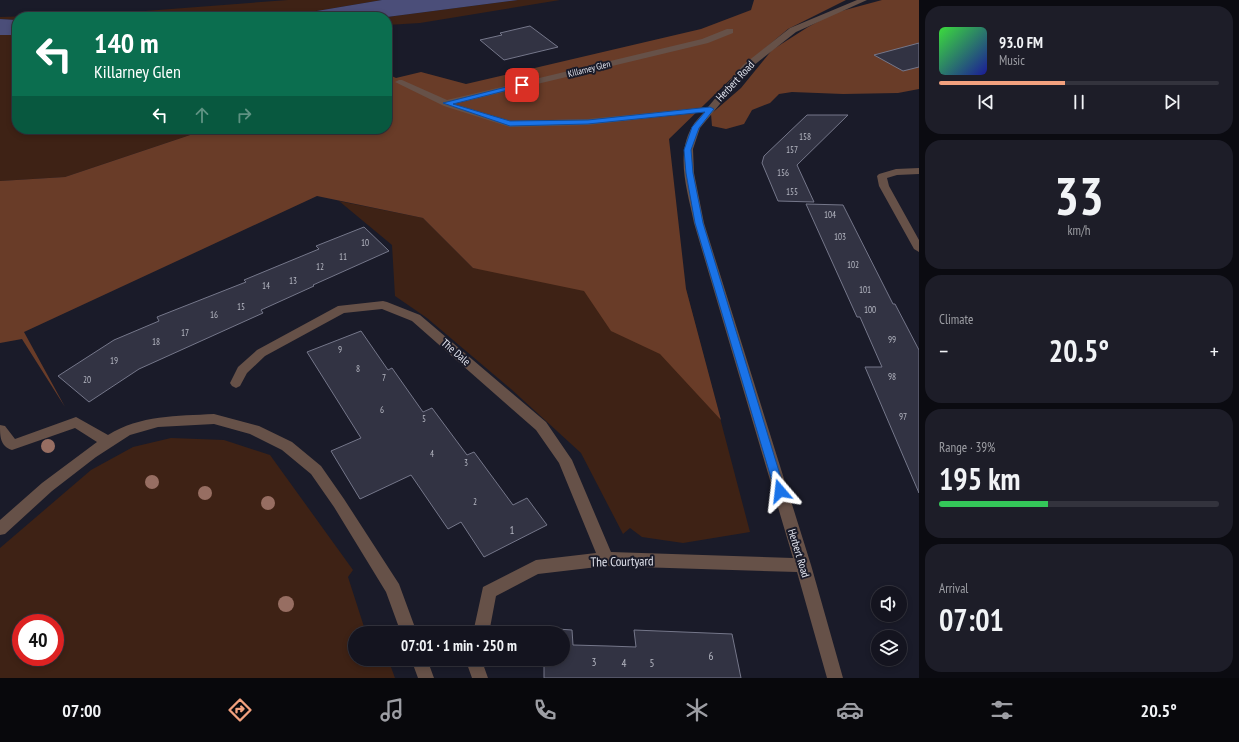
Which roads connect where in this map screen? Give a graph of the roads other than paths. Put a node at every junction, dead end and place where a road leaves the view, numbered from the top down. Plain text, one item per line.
1 (863, 0) edge
2 (730, 31) dead end
3 (399, 82) dead end
4 (446, 103) junction
5 (710, 109) junction
6 (919, 171) edge
7 (919, 249) edge
8 (236, 383) dead end
9 (0, 430) edge
10 (108, 442) junction
11 (0, 529) edge
12 (606, 559) junction
13 (803, 565) junction
14 (406, 626) edge
15 (482, 626) edge
16 (422, 666) edge
17 (476, 666) edge
18 (426, 678) edge
19 (480, 678) edge
20 (835, 678) edge

1 - 5 street, Herbert Road
2 - 4 street, Killarney Glen
3 - 4 street
4 - 5 street
5 - 13 street, Herbert Road
6 - 7 street
8 - 12 street, The Dale
9 - 10 street
10 - 11 street
10 - 14 street
12 - 13 street, The Courtyard
12 - 15 street, The Courtyard
13 - 20 street, Herbert Road
16 - 18 street
17 - 19 street

